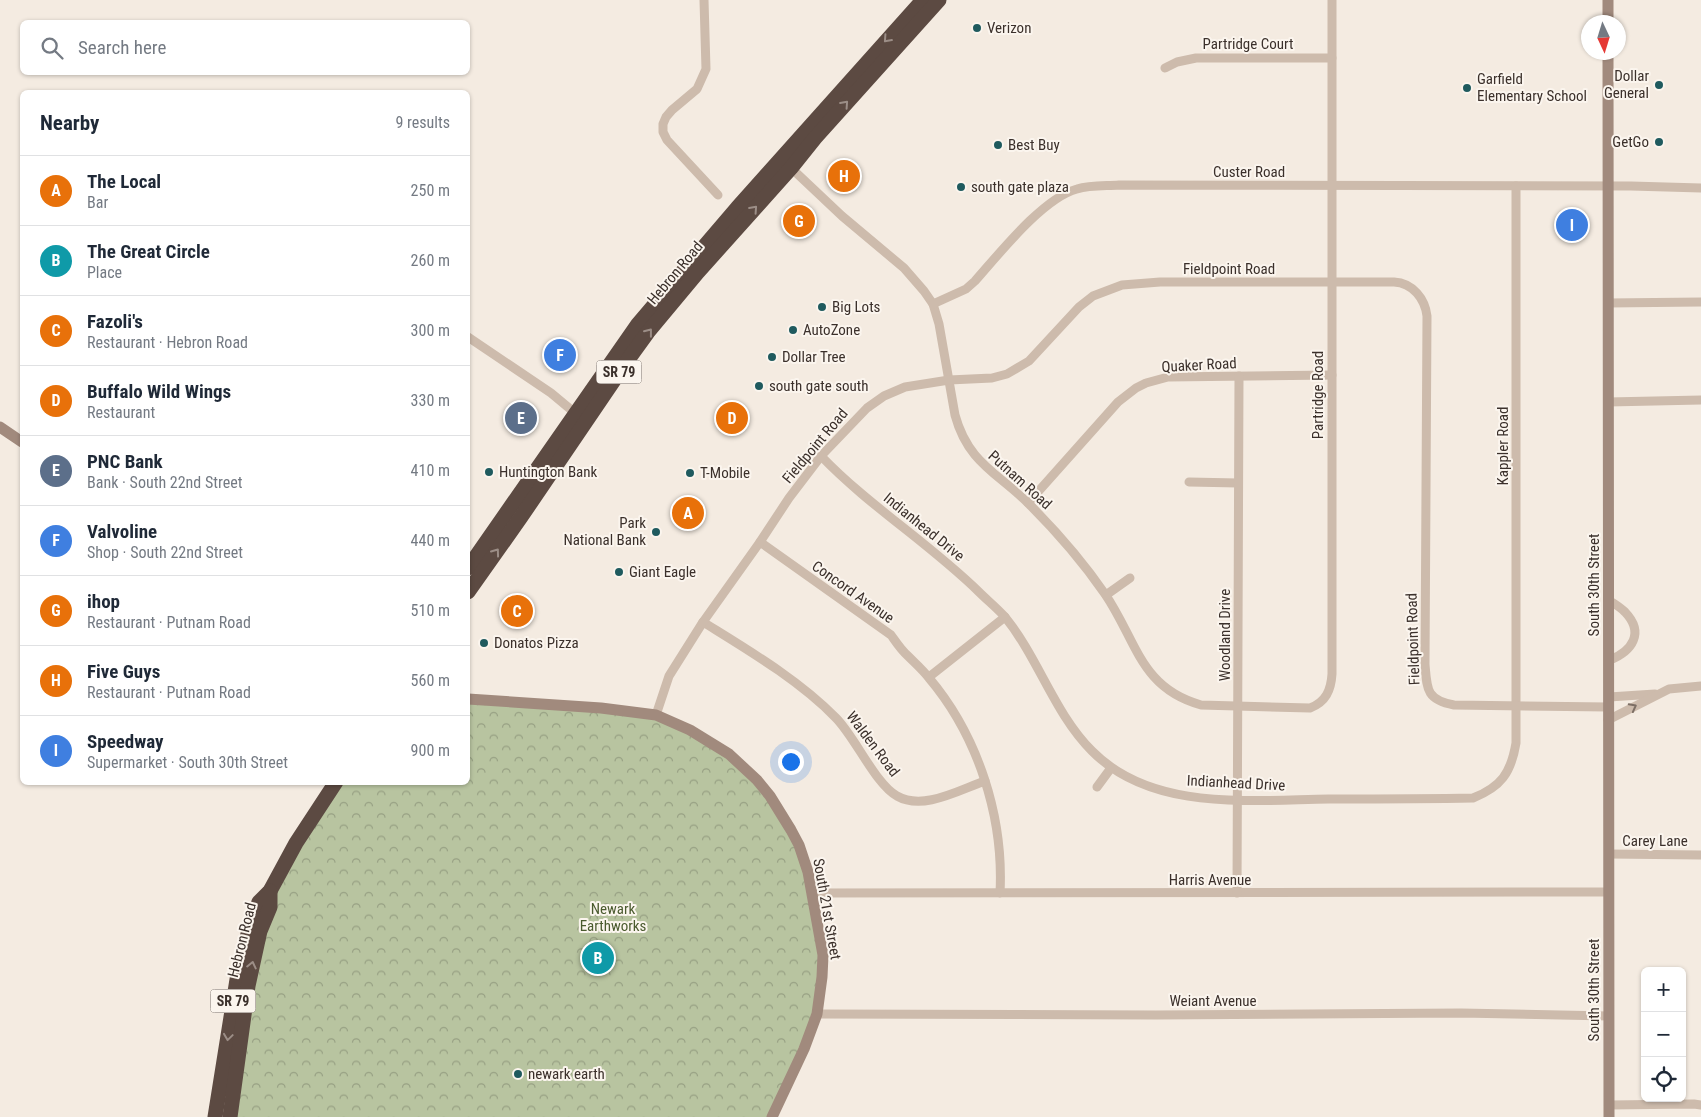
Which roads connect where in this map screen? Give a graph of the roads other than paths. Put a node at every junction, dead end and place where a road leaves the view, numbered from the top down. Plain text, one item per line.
1 (704, 0) edge
2 (939, 0) edge
3 (1332, 0) edge
4 (1608, 0) edge
5 (920, 1) edge
6 (1608, 15) edge
7 (1332, 58) junction
8 (1608, 60) edge
9 (1165, 68) dead end
10 (786, 163) junction
11 (1332, 185) junction
12 (1516, 186) junction
13 (1609, 186) junction
14 (1701, 188) edge
15 (718, 195) dead end
16 (1332, 283) junction
17 (1701, 302) edge
18 (1608, 303) junction
19 (933, 304) junction
20 (470, 338) edge
21 (1332, 375) junction
22 (1239, 376) junction
23 (949, 380) junction
24 (1701, 400) edge
25 (1608, 402) junction
26 (582, 415) junction
27 (0, 427) edge
28 (20, 441) edge
29 (821, 456) junction
30 (1189, 482) dead end
31 (1238, 484) junction
32 (1028, 503) junction
33 (760, 542) junction
34 (470, 565) edge
35 (1130, 578) dead end
36 (470, 589) edge
37 (1106, 595) junction
38 (1610, 601) junction
39 (1005, 617) junction
40 (703, 622) junction
41 (1610, 660) junction
42 (929, 677) junction
43 (1701, 686) edge
44 (1658, 693) junction
45 (470, 699) edge
46 (1608, 702) junction
47 (1238, 706) junction
48 (1516, 706) junction
49 (656, 715) junction
50 (1608, 720) junction
51 (1111, 768) junction
52 (985, 781) junction
53 (334, 785) edge
54 (1097, 787) dead end
55 (1238, 800) junction
56 (1609, 854) junction
57 (1701, 855) edge
58 (270, 891) junction
59 (1000, 892) junction
60 (1609, 892) junction
61 (811, 893) junction
62 (1237, 893) junction
63 (817, 1014) junction
64 (1609, 1016) junction
65 (1609, 1104) junction
66 (1699, 1104) edge
67 (215, 1117) edge
68 (230, 1117) edge
69 (772, 1117) edge
70 (1609, 1117) edge

1 - 15 street
10 -> 2 highway, Hebron Road / SR 79
3 - 7 street, Partridge Road
4 - 6 street
5 -> 10 highway, Hebron Road / SR 79
7 - 9 street, Partridge Court
7 - 11 street, Partridge Road
8 - 13 street, South 30th Street
10 - 19 street, Putnam Road
26 -> 10 highway, Hebron Road / SR 79
10 - 26 highway, Hebron Road / SR 79
11 - 12 street, Custer Road
11 - 16 street, Partridge Road
11 - 19 street, Custer Road
12 - 13 street, Custer Road
12 - 48 street, Kappler Road
13 - 14 street, Custer Road
13 - 18 street, South 30th Street
16 - 21 street, Partridge Road
16 - 23 street, Fieldpoint Road
16 - 48 street, Fieldpoint Road
17 - 18 street
18 - 25 street, South 30th Street
19 - 23 street, Putnam Road
20 - 26 street
21 - 22 street, Quaker Road
21 - 47 street, Partridge Road
22 - 31 street, Woodland Drive
22 - 32 street, Quaker Road
23 - 29 street, Fieldpoint Road
23 - 32 street, Putnam Road
24 - 25 street
25 - 38 street, South 30th Street
26 - 34 highway, Hebron Road / SR 79
36 -> 26 highway
27 - 28 street
29 - 33 street, Fieldpoint Road
29 - 39 street, Indianhead Drive
30 - 31 street
31 - 47 street, Woodland Drive
32 - 37 street, Putnam Road
33 - 40 street, Fieldpoint Road
33 - 42 street, Concord Avenue
35 - 37 street
37 - 47 street, Putnam Road
38 - 41 street, South 30th Street
38 - 41 street
39 - 42 street
39 - 51 street, Indianhead Drive
40 - 49 street, Fieldpoint Road
40 - 52 street, Walden Road
41 - 46 street, South 30th Street
42 - 52 street, Concord Avenue
43 - 44 street
44 - 46 street, Fieldpoint Road
50 -> 44 street
45 - 49 street, South 21st Street
46 - 48 street, Fieldpoint Road
46 - 50 street, South 30th Street
47 - 55 street, Woodland Drive
48 - 55 street, Indianhead Drive
49 - 61 street, South 21st Street
50 - 56 street, South 30th Street
51 - 54 street
51 - 55 street, Indianhead Drive
52 - 59 street, Concord Avenue
53 - 58 highway, Hebron Road / SR 79
55 - 62 street, Woodland Drive
56 - 57 street, Carey Lane
56 - 60 street, South 30th Street
58 -> 67 highway, Hebron Road / SR 79
68 -> 58 highway, Hebron Road / SR 79
59 - 61 street, Harris Avenue
59 - 62 street, Harris Avenue
60 - 62 street, Harris Avenue
60 - 64 street, South 30th Street
61 - 63 street, South 21st Street
63 - 64 street, Weiant Avenue
63 - 69 street, South 21st Street
64 - 65 street, South 30th Street
65 - 66 street
65 - 70 street, South 30th Street

